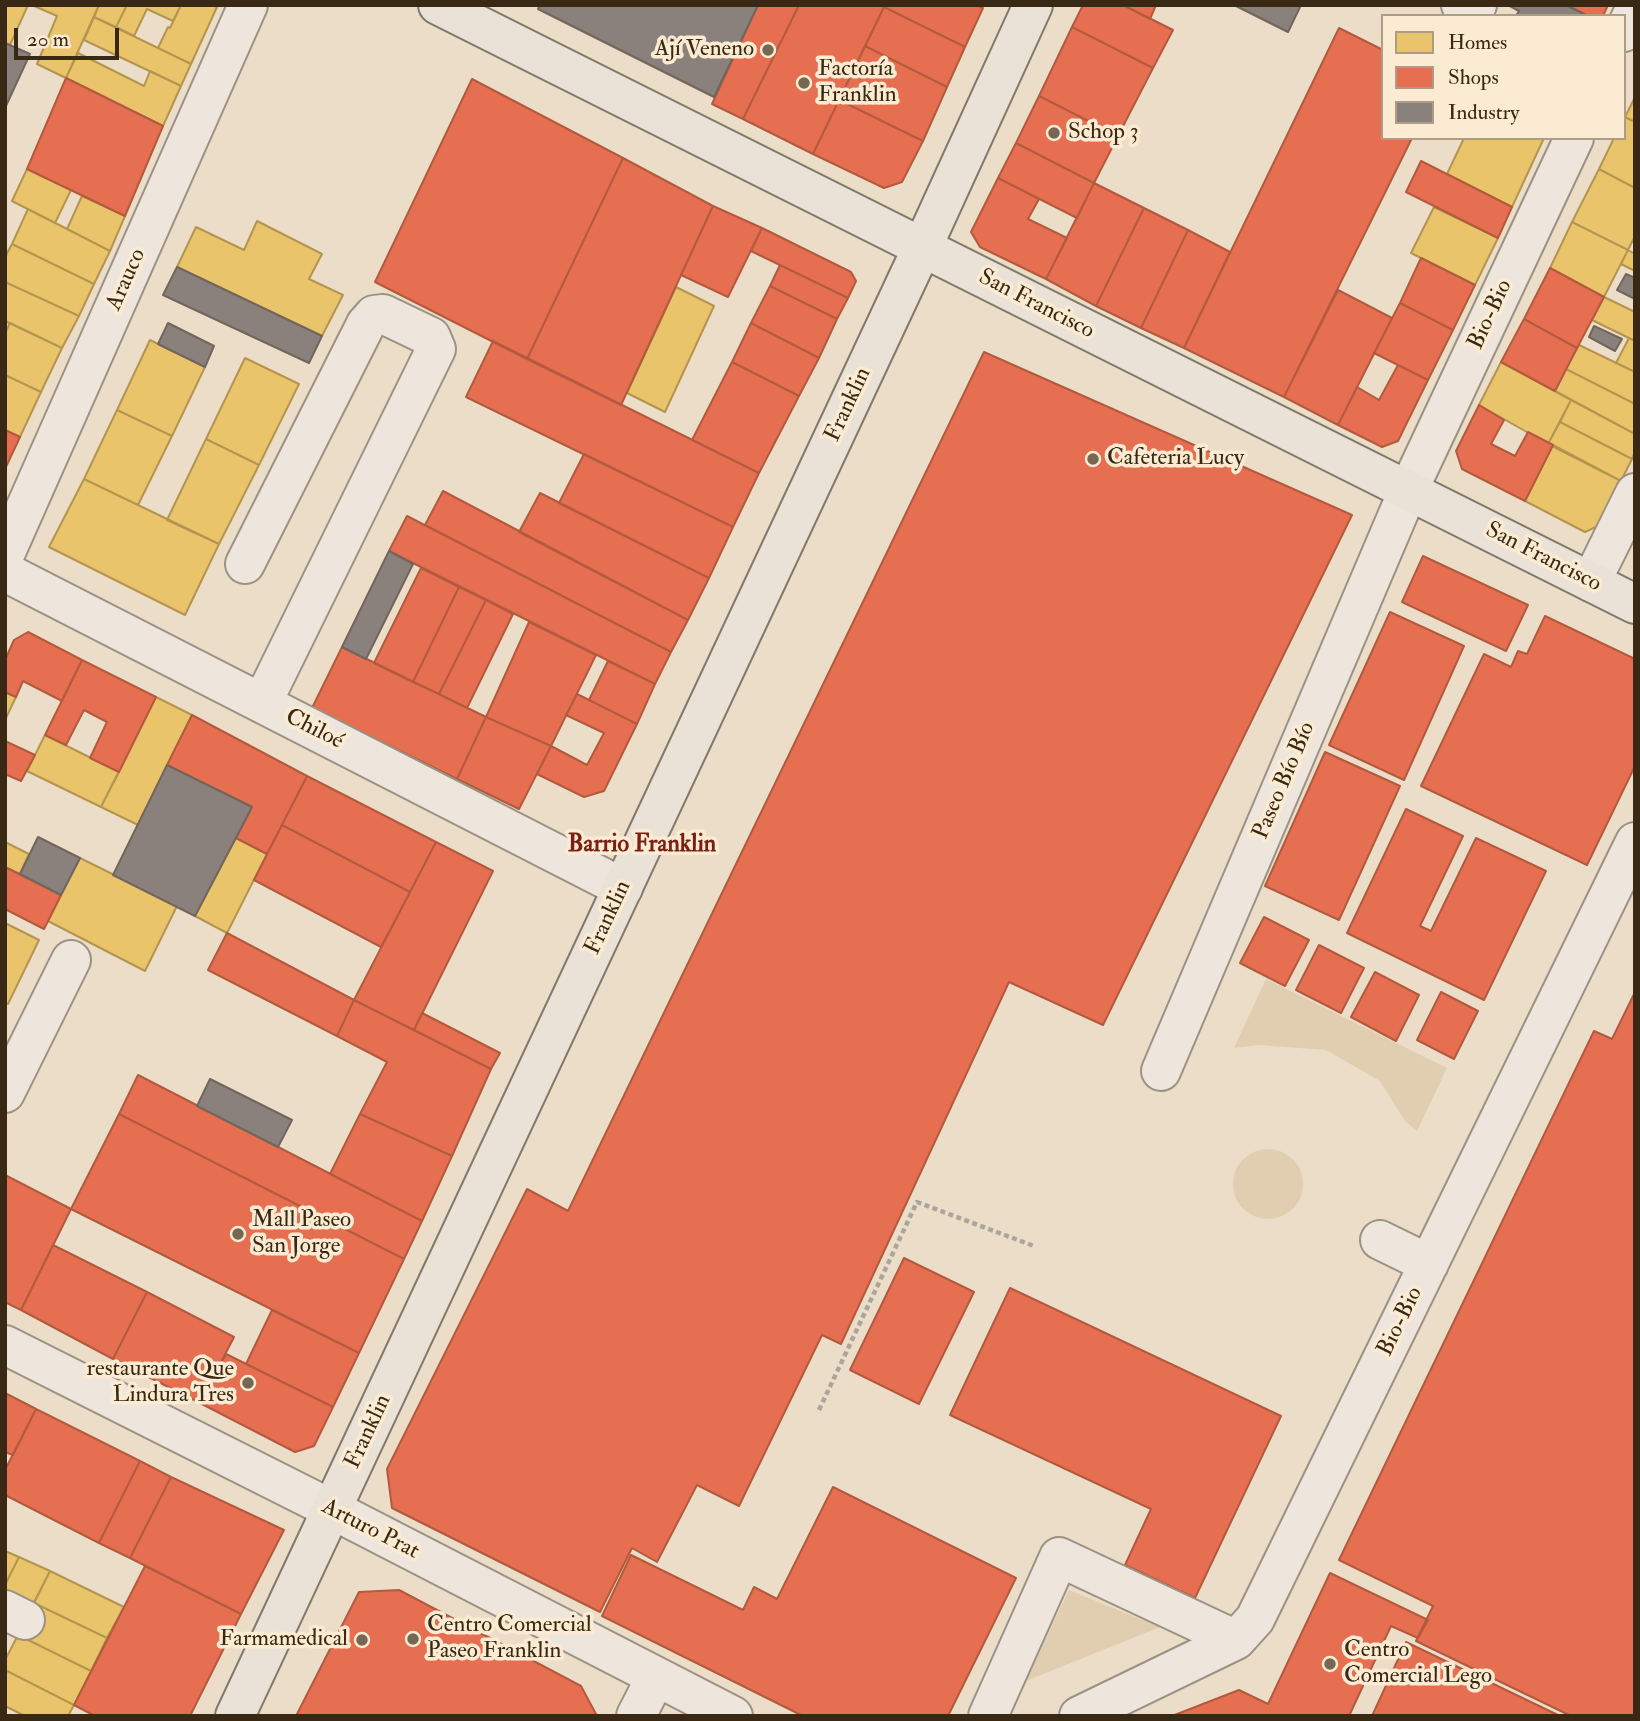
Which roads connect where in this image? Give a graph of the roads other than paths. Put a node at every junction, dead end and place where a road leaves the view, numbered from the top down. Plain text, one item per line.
1 (248, 5) edge
2 (438, 5) edge
3 (1033, 5) edge
4 (1461, 5) edge
5 (1477, 5) edge
6 (1635, 9) edge
7 (1626, 28) edge
8 (1573, 140) edge
9 (922, 248) junction
10 (1408, 491) junction
11 (1635, 493) edge
12 (5, 554) edge
13 (245, 564) dead end
14 (5, 572) edge
15 (1591, 582) junction
16 (1635, 604) edge
17 (262, 703) junction
18 (1635, 842) edge
19 (623, 887) junction
20 (71, 960) dead end
21 (1161, 1071) dead end
22 (5, 1093) edge
23 (1380, 1240) dead end
24 (1429, 1264) junction
25 (5, 1345) edge
26 (331, 1509) junction
27 (1237, 1640) junction
28 (656, 1676) junction
29 (235, 1716) edge
30 (636, 1716) edge
31 (733, 1716) edge
32 (988, 1716) edge
33 (1079, 1716) edge

1 - 12 street, Arauco
2 - 9 main road, San Francisco
3 - 9 main road, Franklin
4 - 5 street
6 - 7 street
8 - 10 street, Bio-Bio
9 - 10 main road, San Francisco
9 - 19 main road, Franklin
10 - 15 main road, San Francisco
10 - 21 street, Paseo Bío Bío
11 - 15 street
13 - 17 street
14 - 17 street, Chiloé
15 - 16 main road, San Francisco
17 - 19 street, Chiloé
18 - 24 street, Bio-Bio
19 - 26 main road, Franklin
20 - 22 street
23 - 24 street
24 - 27 street, Bio-Bio
25 - 26 street, Arturo Prat
26 - 28 street, Arturo Prat
26 - 29 main road, Franklin
27 - 32 street
27 - 33 street, Bio-Bio
28 - 30 street
28 - 31 street, Arturo Prat

